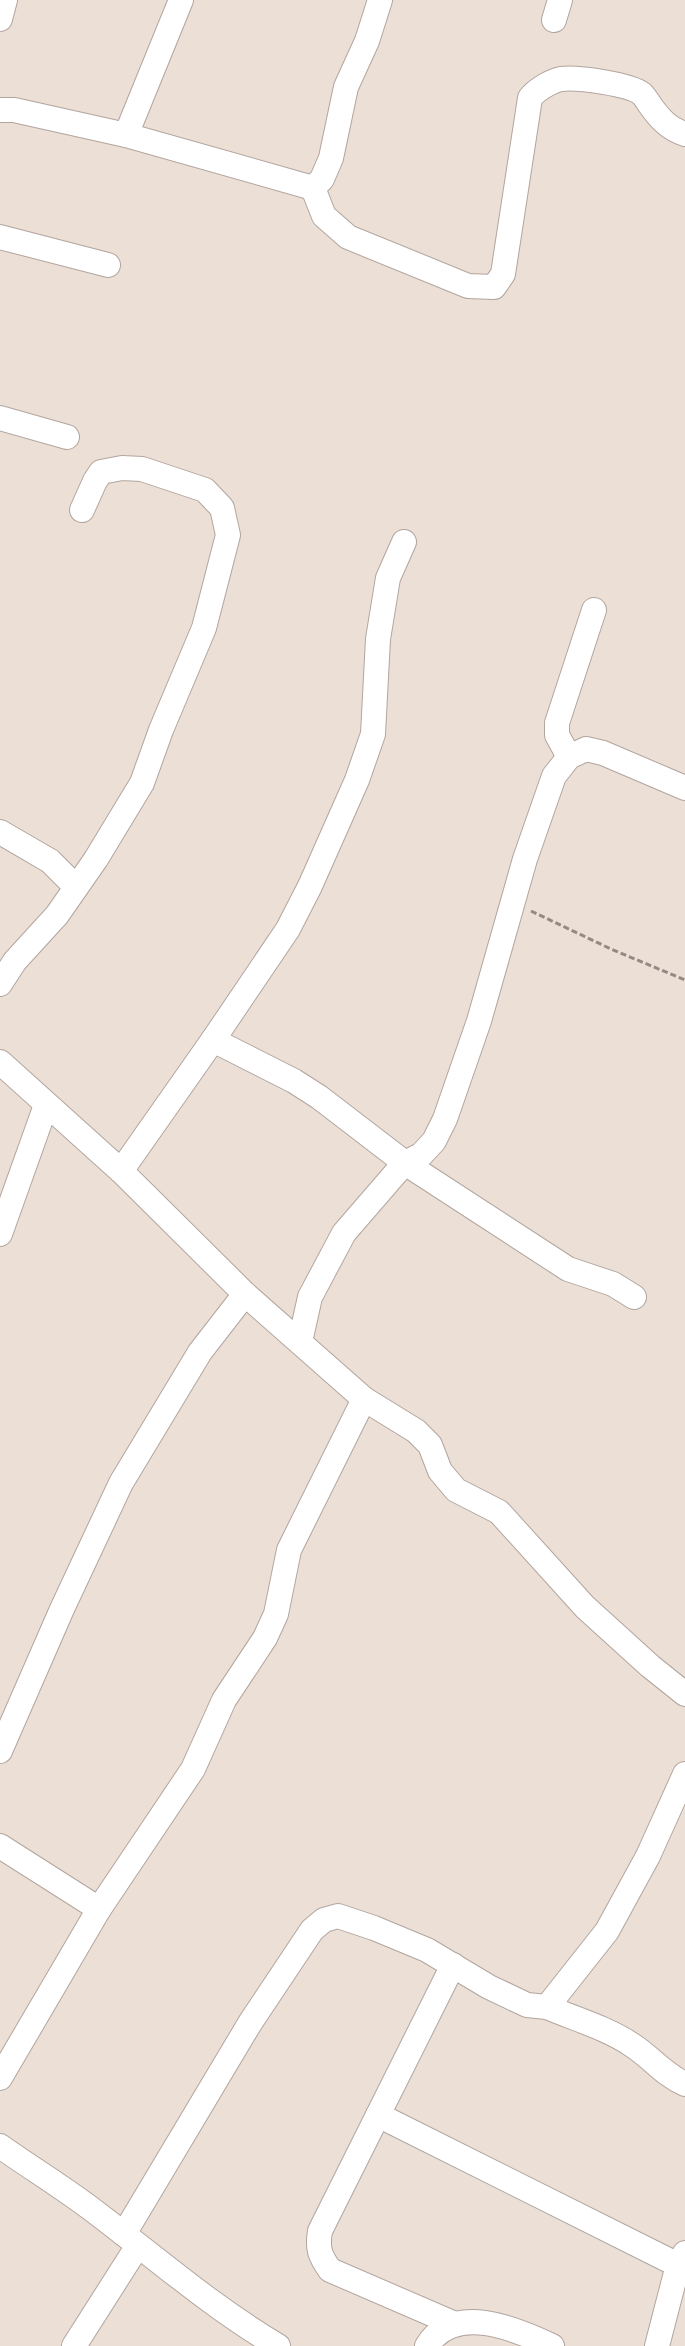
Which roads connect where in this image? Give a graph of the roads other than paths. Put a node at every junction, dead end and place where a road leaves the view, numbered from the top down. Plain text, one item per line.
1 (5, 0) edge
2 (181, 0) edge
3 (380, 0) edge
4 (0, 19) edge
5 (0, 110) edge
6 (685, 134) edge
7 (126, 135) junction
8 (313, 188) junction
9 (0, 237) edge
10 (108, 265) dead end
11 (0, 418) edge
12 (67, 437) dead end
13 (82, 510) dead end
14 (404, 542) dead end
15 (594, 610) dead end
16 (569, 757) junction
17 (685, 788) edge
18 (0, 832) edge
19 (76, 887) junction
20 (0, 984) edge
21 (213, 1040) junction
22 (0, 1062) edge
23 (45, 1105) junction
24 (405, 1163) junction
25 (121, 1171) junction
26 (0, 1234) edge
27 (245, 1294) junction
28 (634, 1297) dead end
29 (300, 1342) junction
30 (364, 1400) junction
31 (685, 1694) edge
32 (0, 1751) edge
33 (685, 1774) edge
34 (0, 1846) edge
35 (99, 1909) junction
36 (453, 1965) junction
37 (547, 2007) junction
38 (0, 2078) edge
39 (685, 2084) edge
40 (378, 2115) junction
41 (0, 2146) edge
42 (130, 2241) junction
43 (682, 2259) edge
44 (455, 2324) junction
45 (74, 2346) edge
46 (278, 2346) edge
47 (427, 2346) edge
48 (552, 2346) edge
49 (657, 2346) edge

1 - 4 street
2 - 7 street
3 - 8 street
5 - 7 street
6 - 8 street
7 - 8 street
9 - 10 street
11 - 12 street
13 - 19 street
14 - 21 street
15 - 16 street
16 - 17 street
16 - 24 street
18 - 19 street
19 - 20 street
21 - 24 street
21 - 25 street
22 - 23 street
23 - 25 street
23 - 26 street
24 - 28 street
24 - 29 street
25 - 27 street
27 - 29 street
27 - 32 street
29 - 30 street
30 - 31 street
30 - 35 street
33 - 37 street
34 - 35 street
35 - 38 street
36 - 37 street
36 - 40 street
36 - 42 street
37 - 39 street
40 - 43 street
40 - 44 street
41 - 42 street
42 - 45 street
42 - 46 street
43 - 49 street
44 - 47 street
44 - 48 street

